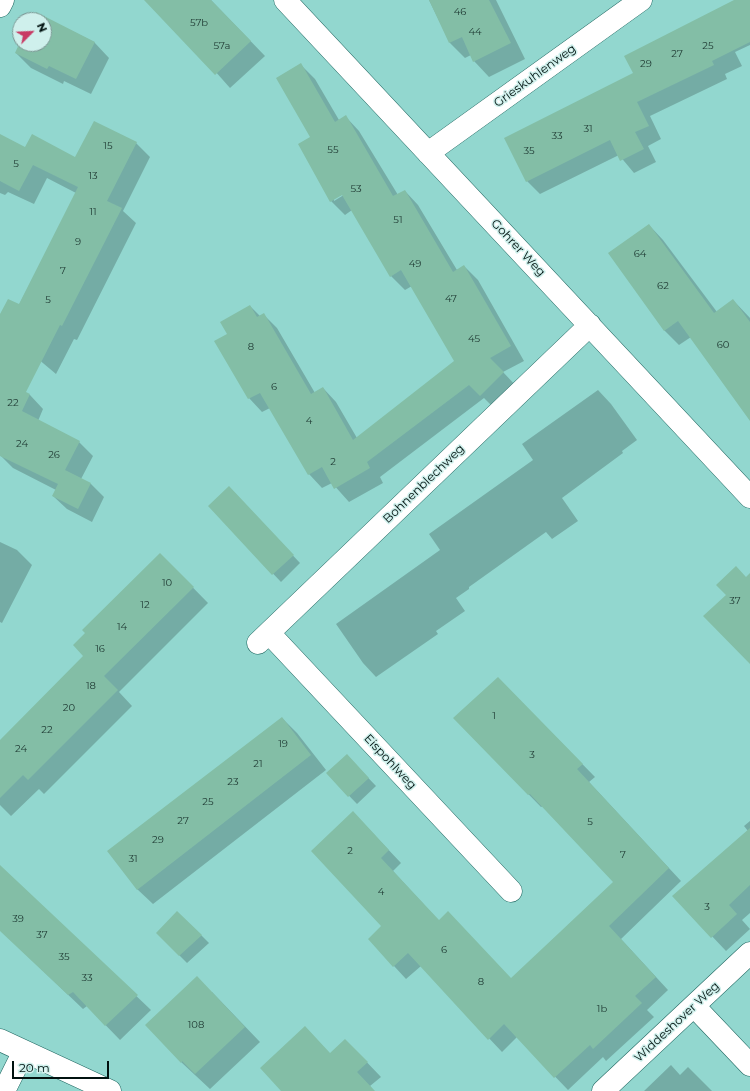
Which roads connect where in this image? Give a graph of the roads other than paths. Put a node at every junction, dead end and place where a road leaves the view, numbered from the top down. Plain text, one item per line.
1 (3, 0) edge
2 (285, 0) edge
3 (641, 0) edge
4 (0, 6) edge
5 (428, 153) junction
6 (590, 325) junction
7 (750, 497) edge
8 (264, 638) joint
9 (511, 891) dead end
10 (750, 952) edge
11 (694, 1006) junction
12 (0, 1040) edge
13 (24, 1051) junction
14 (750, 1065) edge
15 (4, 1091) edge
16 (110, 1091) edge
17 (603, 1091) edge

1 - 4 street
2 - 5 street, Gohrer Weg
3 - 5 street, Grieskuhlenweg
5 - 6 street, Gohrer Weg
6 - 7 street, Gohrer Weg
6 - 8 street, Bohnenblechweg
8 - 9 street, Eispohlweg
10 - 11 street, Widdeshover Weg
11 - 14 street
11 - 17 street, Widdeshover Weg
12 - 13 street
13 - 15 street
13 - 16 street

